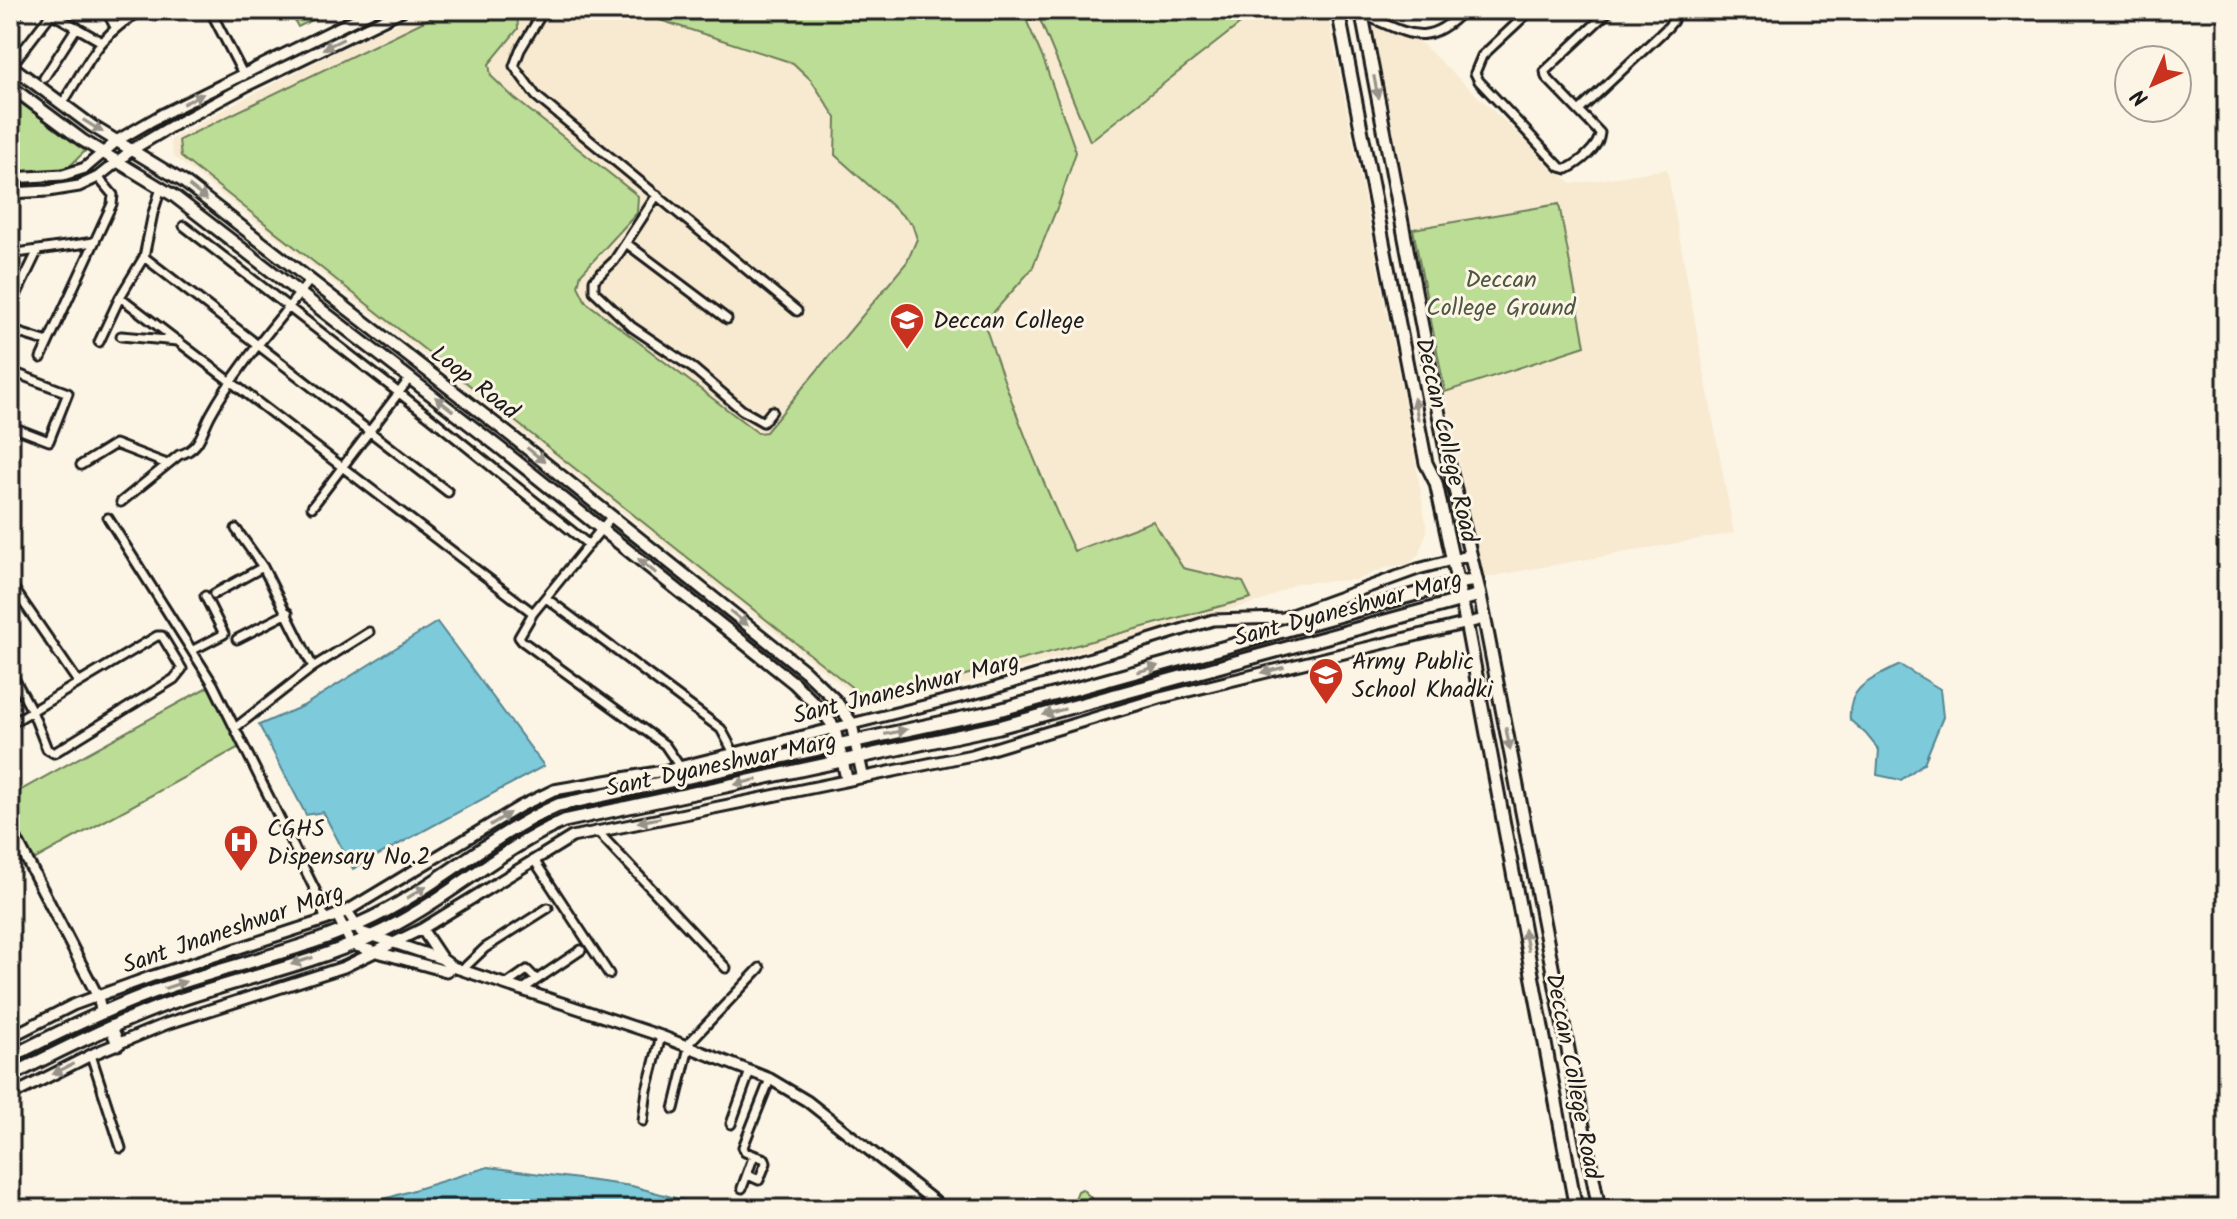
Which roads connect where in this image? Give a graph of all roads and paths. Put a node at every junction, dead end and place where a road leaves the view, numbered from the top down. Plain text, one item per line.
1 (20, 10) edge
2 (106, 10) edge
3 (141, 10) edge
4 (210, 10) edge
5 (374, 10) edge
6 (403, 10) edge
7 (544, 10) edge
8 (1338, 10) edge
9 (1464, 10) edge
10 (1531, 10) edge
11 (1610, 10) edge
12 (1672, 10) edge
13 (51, 11) edge
14 (1361, 12) edge
15 (10, 24) edge
16 (77, 27) junction
17 (115, 27) junction
18 (100, 41) junction
19 (11, 65) edge
20 (243, 74) junction
21 (44, 78) dead end
22 (248, 85) junction
23 (10, 86) edge
24 (62, 104) junction
25 (1580, 110) junction
26 (118, 140) junction
27 (133, 149) junction
28 (103, 153) junction
29 (118, 161) junction
30 (98, 177) junction
31 (10, 178) edge
32 (161, 188) junction
33 (10, 193) edge
34 (657, 195) junction
35 (184, 226) dead end
36 (94, 242) junction
37 (626, 243) junction
38 (38, 250) junction
39 (10, 254) edge
40 (144, 257) junction
41 (310, 280) junction
42 (300, 293) junction
43 (120, 297) junction
44 (10, 308) edge
45 (289, 308) junction
46 (797, 311) dead end
47 (727, 319) dead end
48 (10, 330) edge
49 (121, 336) dead end
50 (178, 341) junction
51 (48, 342) junction
52 (99, 342) dead end
53 (260, 345) junction
54 (41, 358) dead end
55 (10, 371) edge
56 (410, 378) junction
57 (231, 382) junction
58 (399, 393) junction
59 (772, 411) dead end
60 (10, 426) edge
61 (370, 432) junction
62 (167, 464) junction
63 (81, 465) dead end
64 (343, 467) junction
65 (448, 492) dead end
66 (121, 502) dead end
67 (312, 507) dead end
68 (612, 516) junction
69 (108, 518) dead end
70 (236, 529) dead end
71 (601, 529) junction
72 (589, 545) junction
73 (1471, 555) junction
74 (1451, 560) junction
75 (263, 567) junction
76 (1476, 580) junction
77 (10, 583) edge
78 (1456, 583) junction
79 (1480, 595) junction
80 (546, 598) junction
81 (1460, 601) junction
82 (288, 613) junction
83 (533, 613) junction
84 (1484, 619) junction
85 (1260, 621) junction
86 (1466, 622) junction
87 (369, 632) dead end
88 (1261, 636) junction
89 (237, 639) dead end
90 (193, 650) junction
91 (313, 667) junction
92 (10, 671) edge
93 (78, 682) junction
94 (32, 711) junction
95 (851, 722) junction
96 (10, 724) edge
97 (834, 727) junction
98 (235, 728) junction
99 (855, 741) junction
100 (838, 745) junction
101 (734, 753) junction
102 (859, 757) junction
103 (842, 761) junction
104 (680, 767) junction
105 (863, 777) junction
106 (847, 780) junction
107 (10, 827) edge
108 (597, 831) junction
109 (534, 860) junction
110 (548, 908) dead end
111 (347, 911) junction
112 (337, 915) junction
113 (325, 920) junction
114 (349, 928) junction
115 (422, 929) junction
116 (373, 936) junction
117 (396, 943) junction
118 (352, 945) junction
119 (581, 950) dead end
120 (375, 952) junction
121 (442, 959) junction
122 (726, 968) dead end
123 (760, 968) dead end
124 (457, 969) junction
125 (609, 974) dead end
126 (536, 979) junction
127 (507, 984) junction
128 (523, 989) junction
129 (98, 997) junction
130 (102, 1013) junction
131 (111, 1027) junction
132 (661, 1036) junction
133 (10, 1037) edge
134 (118, 1044) junction
135 (688, 1046) junction
136 (91, 1055) junction
137 (10, 1057) edge
138 (750, 1071) junction
139 (10, 1076) edge
140 (770, 1079) junction
141 (10, 1096) edge
142 (674, 1109) dead end
143 (643, 1121) dead end
144 (731, 1124) dead end
145 (121, 1148) dead end
146 (754, 1155) junction
147 (748, 1175) junction
148 (742, 1188) dead end
149 (944, 1209) edge
150 (1576, 1209) edge
151 (1599, 1209) edge

1 - 15 street
2 - 17 street
3 - 17 street
4 - 20 street
5 - 20 street
6 -> 22 street
7 - 34 street
74 -> 8 main road, Deccan College Road
9 - 14 street
10 - 25 street
11 - 25 street
12 - 25 street
13 - 16 street
13 - 19 street
14 -> 73 main road, Deccan College Road
16 - 18 street
16 - 21 street
17 - 18 street
18 - 24 street
19 - 24 main road, Loop Road
20 - 22 street
26 -> 20 street
22 - 27 street
23 - 28 main road, Loop Road
24 -> 26 main road, Loop Road
26 - 27 main road, Loop Road
26 - 28 street
27 - 29 street
27 -> 41 main road, Loop Road
28 - 29 main road, Loop Road
28 - 31 street
29 - 30 street
29 - 32 main road, Loop Road
30 - 33 street
30 - 36 street
32 - 40 street
32 - 42 main road, Loop Road
34 - 37 street
34 - 46 street
35 - 45 street
36 - 38 street
36 - 51 street
37 - 47 street
37 - 59 street
38 - 39 street
38 - 44 street
40 - 43 street
40 - 53 street
41 - 42 street
41 -> 68 main road, Loop Road
42 - 45 street
42 - 56 main road, Loop Road
43 - 50 street
43 - 52 street
45 - 53 street
45 - 58 street
48 - 51 street
49 - 50 street
50 - 57 street
51 - 54 street
53 - 57 street
53 - 61 street
55 - 60 street
56 - 58 street
71 -> 56 main road, Loop Road
57 - 62 street
57 - 64 street
58 - 61 street
58 - 72 street
61 - 64 street
61 - 65 street
62 - 63 street
62 - 66 street
64 - 67 street
64 - 83 street
68 - 71 street
68 -> 95 main road, Loop Road
69 - 90 street
70 - 75 street
71 - 72 street
97 -> 71 main road, Loop Road
72 - 80 street
73 - 74 street, Sant Jnaneshwar Marg
73 - 76 main road, Deccan College Road
74 - 78 main road, Deccan College Road
74 - 85 street, Sant Jnaneshwar Marg
75 - 82 street
75 - 90 street
76 - 78 main road, Sant Dyaneshwar Marg
76 - 79 main road, Deccan College Road
77 - 93 street
78 - 81 main road, Deccan College Road
78 - 88 main road, Sant Dyaneshwar Marg
79 - 81 main road, Sant Dyaneshwar Marg
79 - 84 main road, Deccan College Road
80 - 83 street
80 - 101 street
81 - 86 main road, Deccan College Road
81 -> 102 main road, Sant Dyaneshwar Marg
82 - 89 street
82 - 91 street
83 - 104 street
84 - 86 street
84 -> 151 main road, Deccan College Road
85 - 88 main road
85 - 95 street, Sant Jnaneshwar Marg
86 -> 105 street
150 -> 86 main road, Deccan College Road
87 - 91 street
99 -> 88 main road, Sant Dyaneshwar Marg
90 - 98 street
91 - 98 street
92 - 94 street
93 - 94 street
93 - 94 street
94 - 96 street
95 - 97 street, Sant Jnaneshwar Marg
95 - 99 main road, Loop Road
97 - 100 main road, Loop Road
97 - 101 street, Sant Jnaneshwar Marg
98 - 113 street
99 - 100 main road, Sant Dyaneshwar Marg
99 - 102 main road, Loop Road
100 - 103 main road, Loop Road
114 -> 100 main road, Sant Dyaneshwar Marg
101 - 104 street, Sant Jnaneshwar Marg
102 - 103 main road, Sant Dyaneshwar Marg
102 - 105 main road, Loop Road
103 - 106 main road, Loop Road
103 -> 116 main road, Sant Dyaneshwar Marg
111 -> 104 street, Sant Jnaneshwar Marg
105 - 106 street
106 -> 108 street
107 - 129 street
108 - 109 street
108 - 122 street
109 - 115 street
109 - 125 street
110 - 124 street
111 - 112 street, Sant Jnaneshwar Marg
111 - 114 street
112 - 113 street, Sant Jnaneshwar Marg
112 - 114 street
113 - 129 street, Sant Jnaneshwar Marg
114 - 116 street
114 - 118 street
130 -> 114 main road, Sant Dyaneshwar Marg
115 - 117 street
115 - 121 street
116 - 117 street
116 - 118 main road, Sant Dyaneshwar Marg
117 - 120 street
117 - 121 street
118 - 120 street
118 -> 131 main road, Sant Dyaneshwar Marg
119 - 126 street
120 - 124 street
120 - 134 street
121 - 124 street
123 - 135 street
124 - 127 street
126 - 127 street
126 - 128 street
127 - 128 street
128 - 132 street
129 - 130 street
129 - 133 street, Sant Jnaneshwar Marg
130 - 137 main road, Sant Dyaneshwar Marg
131 - 134 main road
131 - 139 main road, Sant Dyaneshwar Marg
132 - 135 street
132 - 143 street
134 - 136 street
135 - 138 street
135 - 142 street
136 -> 141 street
136 - 145 street
138 - 140 street
138 - 144 street
140 - 146 street
140 - 149 street
146 - 147 street
146 - 147 street
147 - 148 street

